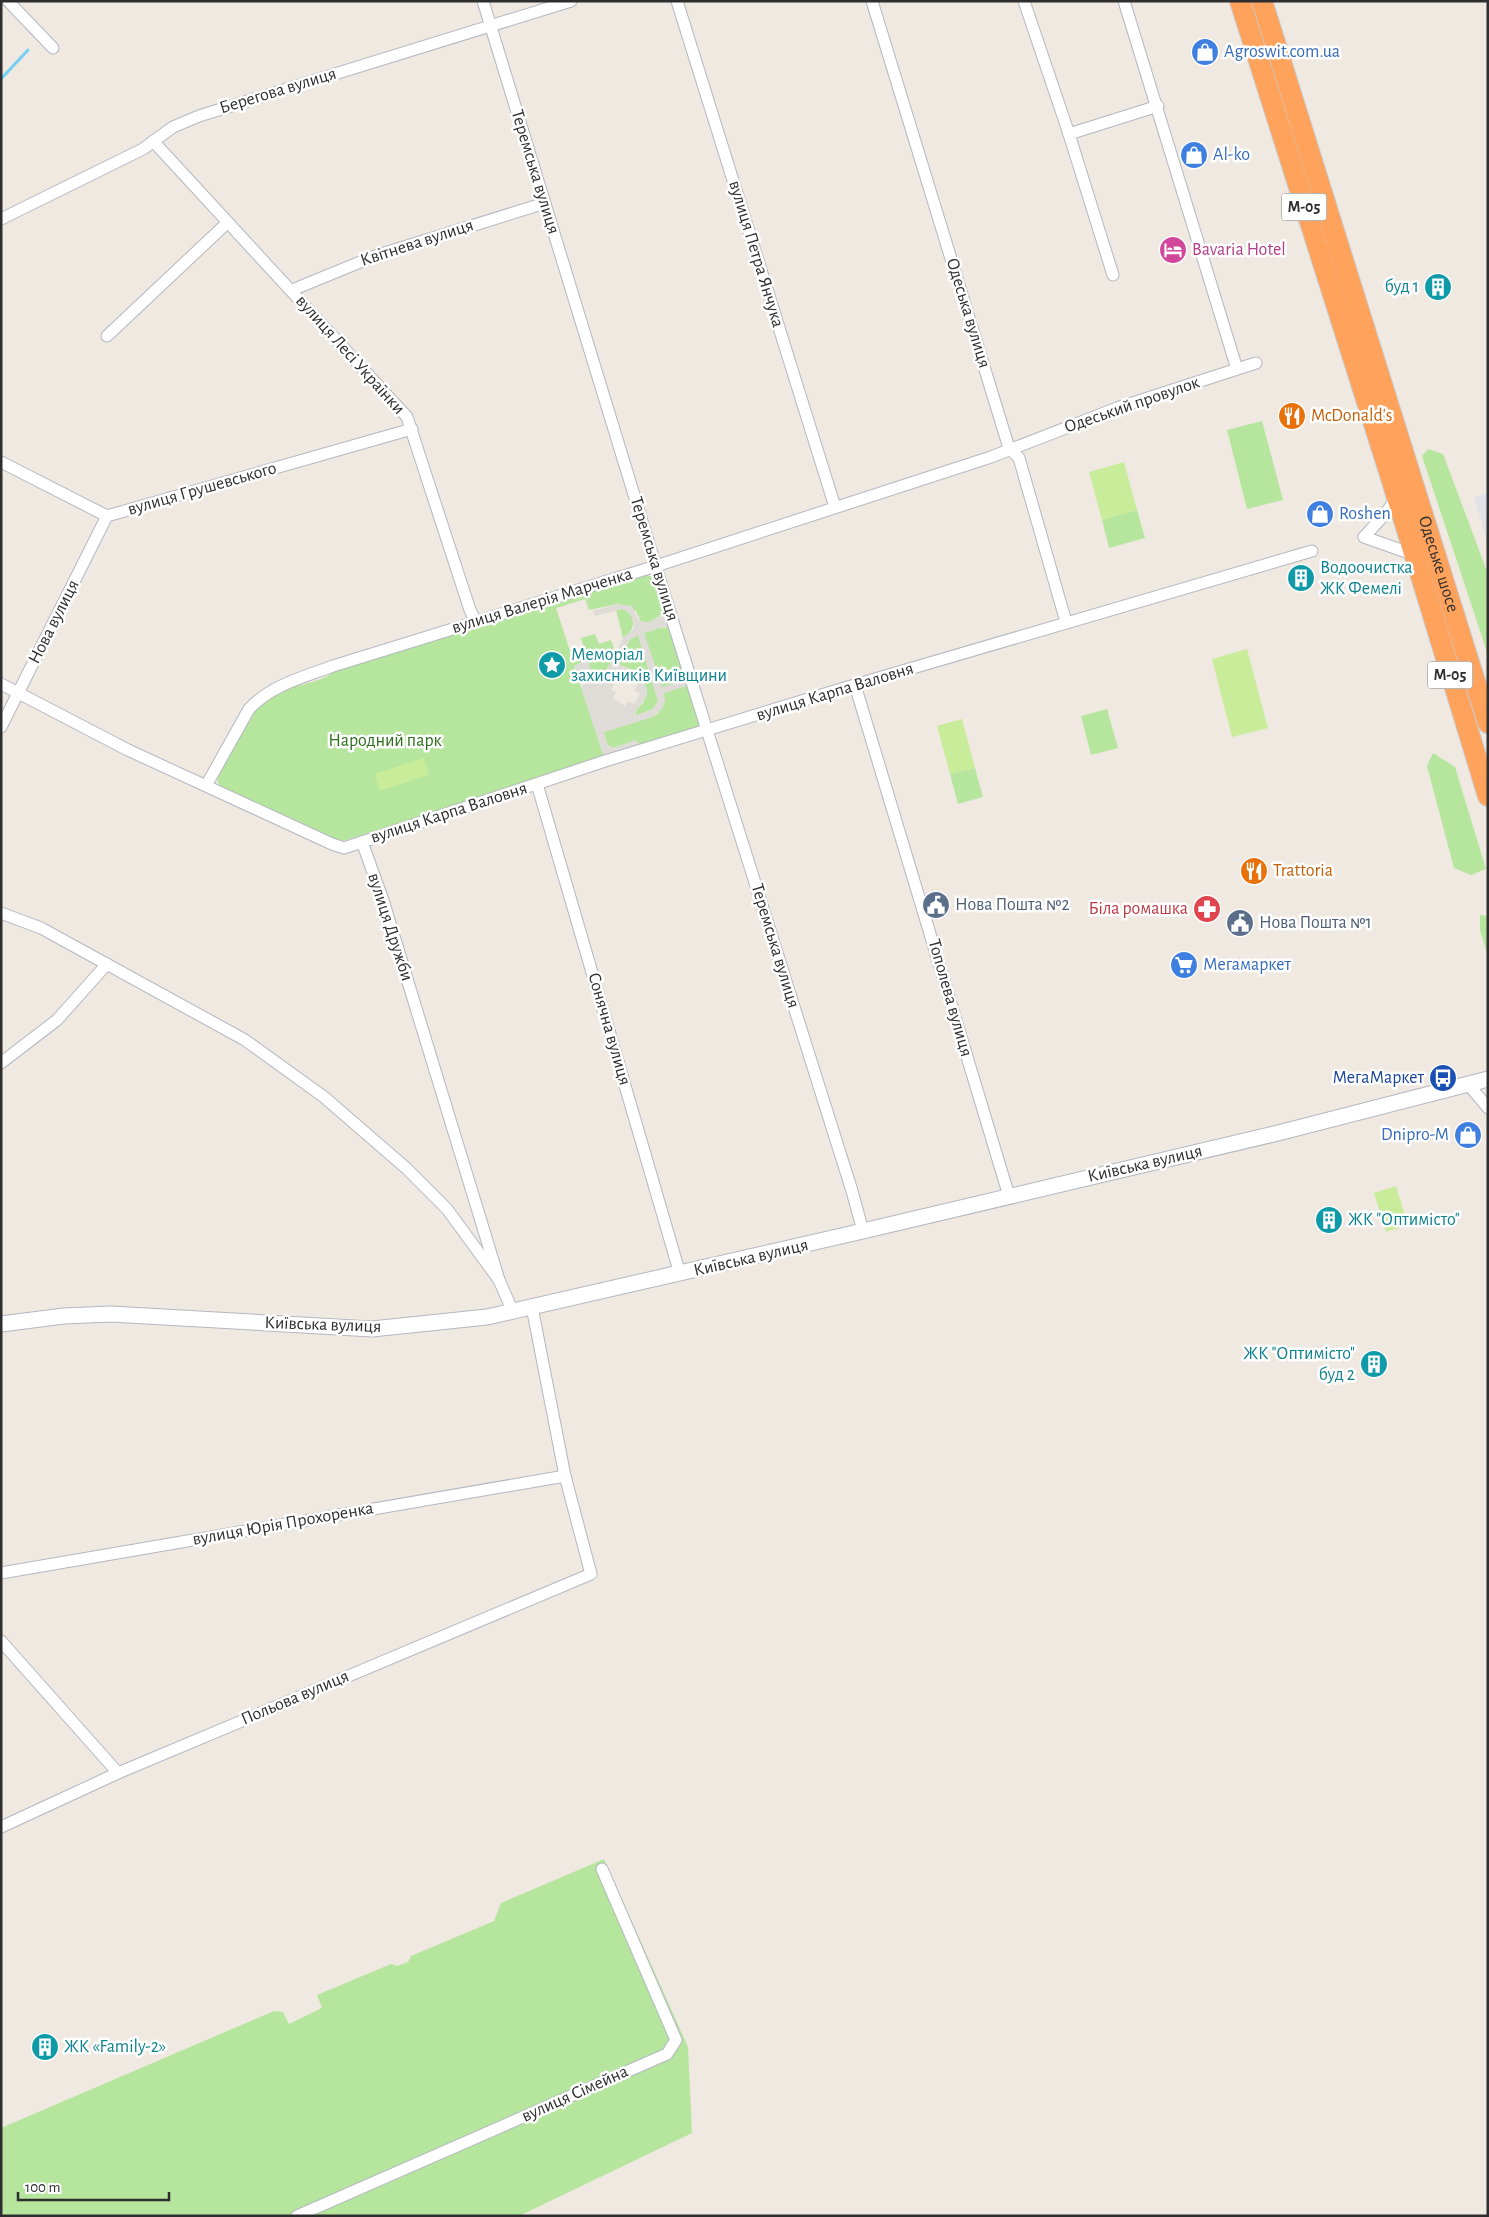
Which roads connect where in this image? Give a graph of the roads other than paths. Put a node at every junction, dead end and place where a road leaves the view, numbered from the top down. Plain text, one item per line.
1 (8, 1) edge
2 (483, 1) edge
3 (570, 1) edge
4 (677, 1) edge
5 (872, 1) edge
6 (1024, 1) edge
7 (1124, 1) edge
8 (1240, 1) edge
9 (1262, 1) edge
10 (491, 26) junction
11 (53, 48) dead end
12 (1158, 106) junction
13 (1070, 134) junction
14 (153, 141) junction
15 (545, 203) junction
16 (1, 219) edge
17 (227, 223) junction
18 (1113, 275) dead end
19 (292, 290) junction
20 (107, 336) dead end
21 (1256, 363) dead end
22 (1237, 370) junction
23 (412, 429) junction
24 (1009, 448) junction
25 (1, 462) edge
26 (1396, 498) junction
27 (835, 508) junction
28 (107, 516) junction
29 (1312, 551) dead end
30 (1412, 554) junction
31 (656, 566) junction
32 (476, 622) junction
33 (1066, 622) junction
34 (1, 684) edge
35 (855, 685) junction
36 (18, 693) junction
37 (1488, 723) edge
38 (1, 727) edge
39 (708, 730) junction
40 (207, 784) junction
41 (537, 784) junction
42 (1488, 796) edge
43 (362, 842) junction
44 (1, 913) edge
45 (107, 964) junction
46 (1, 1063) edge
47 (1488, 1079) edge
48 (1468, 1084) junction
49 (1488, 1108) edge
50 (1008, 1196) junction
51 (863, 1232) junction
52 (680, 1274) junction
53 (499, 1280) junction
54 (532, 1307) junction
55 (513, 1312) junction
56 (1, 1324) edge
57 (565, 1476) junction
58 (1, 1573) edge
59 (1, 1641) edge
60 (118, 1773) junction
61 (1, 1827) edge
62 (602, 1869) dead end
63 (297, 2216) edge

1 - 11 street
2 - 10 street, Теремська вулиця
3 - 10 street, Берегова вулиця
4 - 27 street, вулиця Петра Янчука
5 - 24 street, Одеська вулиця
6 - 13 street
7 - 12 street
8 - 26 highway, Одеське шосе / М-05
9 - 37 highway, Одеське шосе / М-05
10 - 14 street, Берегова вулиця
10 - 15 street, Теремська вулиця
12 - 13 street
12 - 22 street
13 - 18 street
14 - 16 street, Берегова вулиця
14 - 17 street, вулиця Лесі Українки
15 - 19 street, Квітнева вулиця
15 - 31 street, Теремська вулиця
17 - 19 street, вулиця Лесі Українки
17 - 20 street
19 - 23 street, вулиця Лесі Українки
21 - 22 street, Одеський провулок
22 - 24 street, Одеський провулок
23 - 28 street, вулиця Грушевського
23 - 32 street, вулиця Лесі Українки
24 - 27 street, вулиця Валерія Марченка
24 - 33 street, Одеська вулиця
25 - 28 street, вулиця Грушевського
26 - 30 highway, Одеське шосе / М-05
26 - 30 street
27 - 31 street, вулиця Валерія Марченка
28 - 36 street, Нова вулиця
29 - 33 street, вулиця Карпа Валовня
30 - 42 highway, Одеське шосе / М-05
31 - 32 street, вулиця Валерія Марченка
31 - 39 street, Теремська вулиця
32 - 40 street, вулиця Валерія Марченка
33 - 35 street, вулиця Карпа Валовня
34 - 36 street
35 - 39 street, вулиця Карпа Валовня
35 - 50 street, Тополева вулиця
36 - 38 street, Нова вулиця
36 - 40 street
39 - 41 street, вулиця Карпа Валовня
39 - 51 street, Теремська вулиця
40 - 43 street
41 - 43 street, вулиця Карпа Валовня
41 - 52 street, Сонячна вулиця
43 - 53 street, вулиця Дружби
44 - 45 street
45 - 46 street
45 - 53 street
47 - 48 street, Київська вулиця
48 - 49 street
48 - 50 street, Київська вулиця
50 - 51 street, Київська вулиця
51 - 52 street, Київська вулиця
52 - 54 street, Київська вулиця
53 - 55 street
54 - 55 street, Київська вулиця
54 - 57 street
55 - 56 street, Київська вулиця
57 - 58 street, вулиця Юрія Прохоренка
57 - 60 street, Польова вулиця
59 - 60 street
60 - 61 street, Польова вулиця
62 - 63 street, вулиця Сімейна

